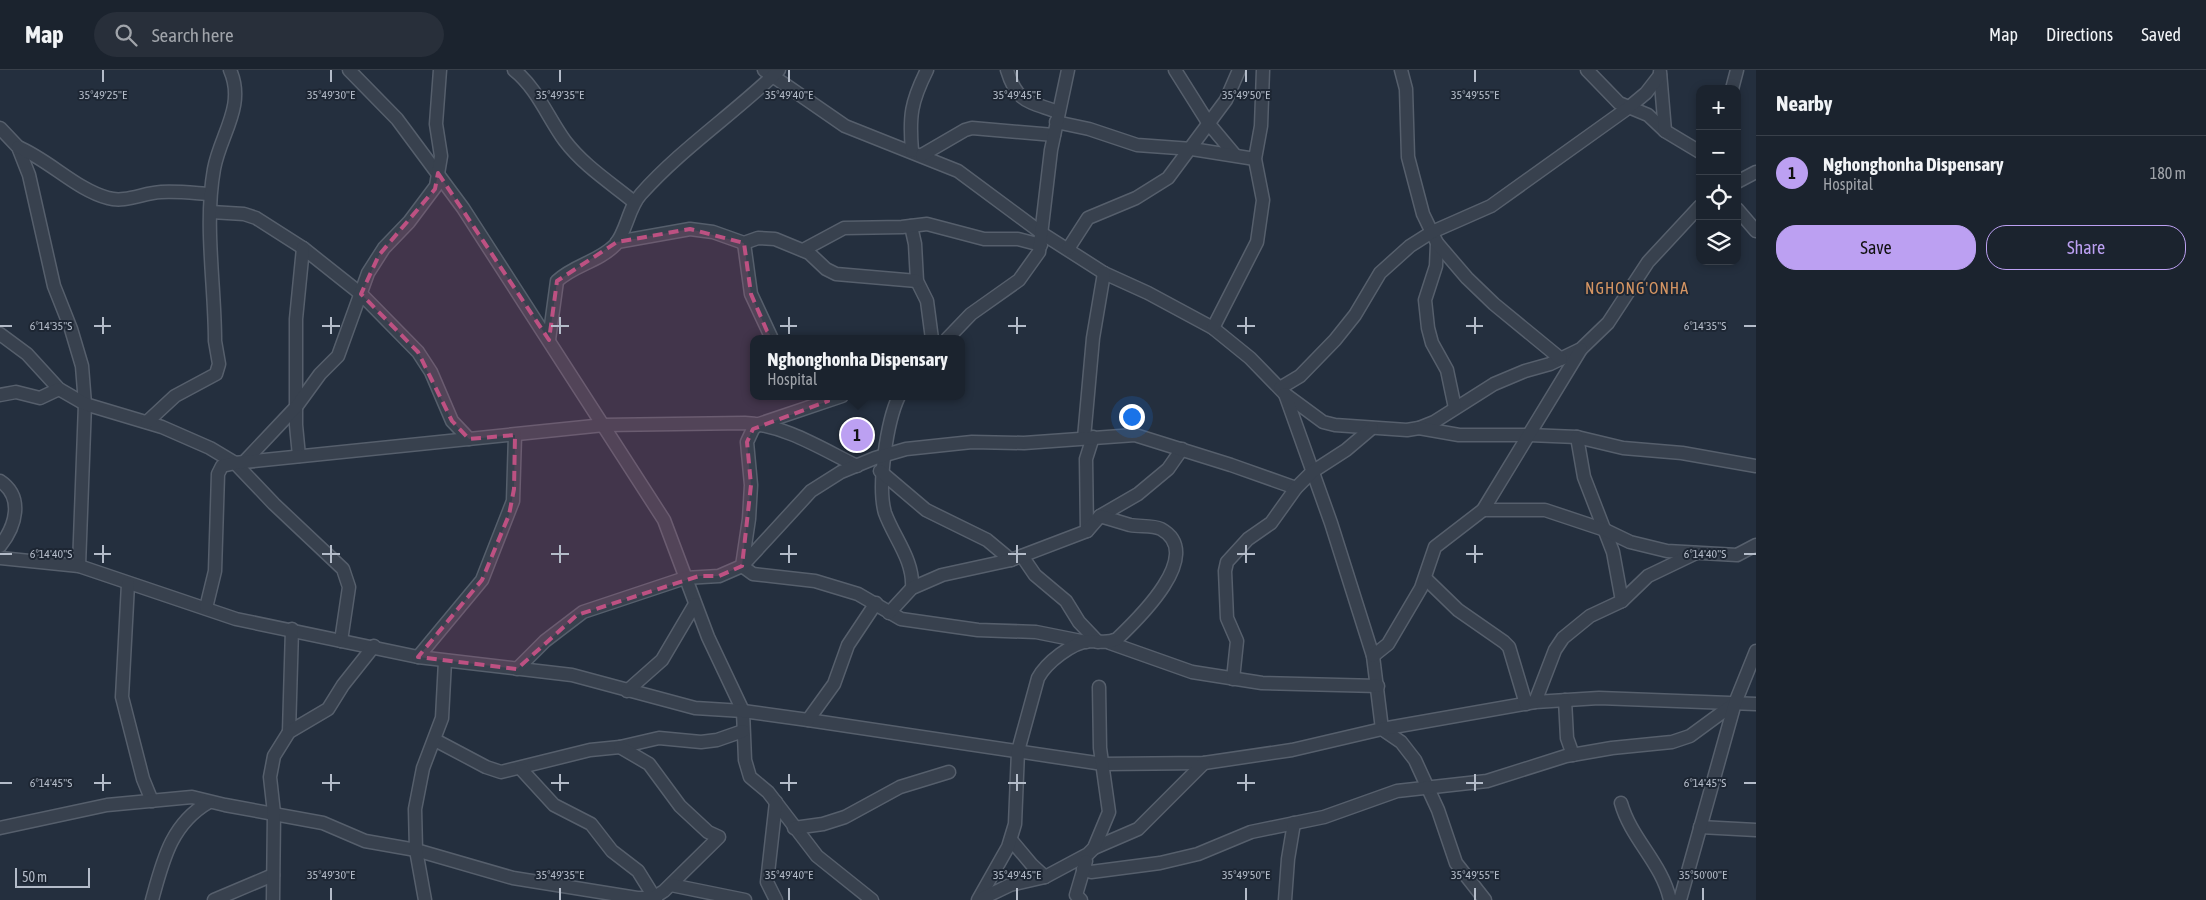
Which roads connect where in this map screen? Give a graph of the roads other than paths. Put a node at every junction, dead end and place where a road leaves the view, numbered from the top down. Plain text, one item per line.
1 (230, 70) edge
2 (350, 70) edge
3 (440, 70) edge
4 (514, 70) edge
5 (927, 70) edge
6 (1007, 70) edge
7 (1068, 70) edge
8 (1175, 70) edge
9 (1239, 70) edge
10 (1263, 70) edge
11 (1401, 70) edge
12 (1587, 70) edge
13 (1737, 70) edge
14 (772, 72) edge
15 (1660, 72) edge
16 (1733, 85) edge
17 (1628, 108) junction
18 (1057, 117) junction
19 (1209, 124) junction
20 (0, 128) edge
21 (1665, 130) junction
22 (1054, 135) junction
23 (18, 147) junction
24 (1192, 149) junction
25 (1696, 149) edge
26 (917, 153) junction
27 (1235, 155) junction
28 (1255, 158) junction
29 (1756, 172) edge
30 (438, 173) junction
31 (1741, 180) edge
32 (210, 194) junction
33 (634, 202) junction
34 (1696, 210) edge
35 (211, 212) junction
36 (1741, 214) edge
37 (911, 226) junction
38 (1756, 231) edge
39 (1434, 238) junction
40 (1042, 239) junction
41 (617, 242) junction
42 (744, 243) junction
43 (303, 248) junction
44 (1068, 249) junction
45 (803, 250) junction
46 (1104, 273) junction
47 (917, 281) junction
48 (361, 294) junction
49 (1213, 328) junction
50 (0, 334) edge
51 (770, 335) edge
52 (931, 335) edge
53 (951, 335) edge
54 (549, 340) junction
55 (1581, 349) junction
56 (1561, 359) junction
57 (59, 389) junction
58 (1282, 391) junction
59 (0, 395) edge
60 (822, 400) edge
61 (898, 400) edge
62 (85, 404) junction
63 (296, 407) junction
64 (1455, 408) junction
65 (147, 422) junction
66 (759, 424) junction
67 (604, 425) junction
68 (1372, 428) junction
69 (1420, 428) junction
70 (515, 435) junction
71 (1529, 435) junction
72 (1577, 437) junction
73 (1088, 438) junction
74 (469, 439) junction
75 (1182, 449) junction
76 (884, 455) junction
77 (299, 456) junction
78 (870, 460) junction
79 (240, 462) junction
80 (857, 466) junction
81 (1756, 466) edge
82 (1312, 472) junction
83 (883, 475) junction
84 (0, 481) edge
85 (1296, 488) junction
86 (1483, 510) junction
87 (1100, 516) junction
88 (1605, 530) junction
89 (1087, 531) junction
90 (1756, 545) edge
91 (0, 546) edge
92 (1697, 553) junction
93 (0, 558) edge
94 (1016, 558) junction
95 (79, 566) junction
96 (742, 566) junction
97 (685, 578) junction
98 (1426, 579) junction
99 (128, 584) junction
100 (912, 588) junction
101 (1622, 601) junction
102 (876, 603) junction
103 (695, 604) junction
104 (206, 608) junction
105 (889, 613) junction
106 (292, 629) junction
107 (341, 641) junction
108 (1098, 642) junction
109 (374, 646) junction
110 (1756, 651) edge
111 (1373, 656) junction
112 (418, 657) junction
113 (446, 661) junction
114 (517, 669) junction
115 (1233, 679) junction
116 (1378, 686) junction
117 (1099, 687) dead end
118 (627, 691) junction
119 (1565, 700) junction
120 (1531, 703) junction
121 (1735, 703) junction
122 (1756, 704) edge
123 (743, 711) junction
124 (808, 720) junction
125 (1382, 729) junction
126 (743, 731) junction
127 (289, 732) junction
128 (435, 740) junction
129 (620, 747) junction
130 (1018, 751) junction
131 (1572, 755) junction
132 (1204, 763) junction
133 (1103, 764) junction
134 (521, 768) junction
135 (949, 772) dead end
136 (1427, 788) junction
137 (152, 801) junction
138 (209, 802) junction
139 (776, 802) junction
140 (1621, 803) dead end
141 (274, 814) junction
142 (1294, 823) junction
143 (0, 828) edge
144 (794, 828) junction
145 (1700, 828) junction
146 (1756, 830) edge
147 (1011, 840) junction
148 (416, 850) junction
149 (1091, 851) junction
150 (1083, 869) junction
151 (273, 875) junction
152 (1045, 877) junction
153 (671, 885) junction
154 (1077, 898) edge
155 (654, 899) edge
156 (152, 900) edge
157 (214, 900) edge
158 (273, 900) edge
159 (425, 900) edge
160 (745, 900) edge
161 (776, 900) edge
162 (872, 900) edge
163 (979, 900) edge
164 (1286, 900) edge
165 (1485, 900) edge
166 (1670, 900) edge
167 (1680, 900) edge

1 - 32 street
2 - 30 street
3 - 30 street
4 - 33 street
5 - 26 street
6 - 18 street
7 - 18 street
8 - 19 street
9 - 19 street
10 - 28 street
11 - 39 street
12 - 17 street
13 - 16 street
14 - 26 street
14 - 33 street
15 - 17 street
15 - 21 street
17 - 21 street
17 - 39 street
18 - 22 street
18 - 24 street
19 - 24 street
19 - 27 street
20 - 23 street
21 - 25 street
22 - 26 street
22 - 40 street
23 - 32 street
23 - 62 street
24 - 27 street
24 - 44 street
26 - 40 street
27 - 28 street
28 - 49 street
29 - 31 street
30 - 48 street
30 - 54 street
32 - 35 street
33 - 41 street
34 - 55 street
35 - 43 street
35 - 65 street
36 - 38 street
37 - 40 street
37 - 45 street
37 - 47 street
39 - 56 street
39 - 58 street
39 - 64 street
40 - 44 street
40 - 53 street
41 - 42 street
41 - 54 street
42 - 45 street
42 - 51 street
43 - 48 street
43 - 63 street
44 - 46 street
45 - 47 street
46 - 49 street
46 - 73 street
47 - 52 street
48 - 63 street
48 - 74 street
49 - 58 street
50 - 57 street
54 - 67 street
55 - 56 street
55 - 71 street
56 - 64 street
57 - 59 street
57 - 62 street
58 - 68 street
58 - 82 street
60 - 66 street
61 - 76 street
62 - 65 street
62 - 95 street
63 - 77 street
63 - 79 street
64 - 69 street
65 - 79 street
66 - 67 street
66 - 80 street
66 - 96 street
67 - 70 street
67 - 97 street
68 - 69 street
68 - 82 street
69 - 71 street
70 - 74 street
70 - 112 street
71 - 72 street
71 - 86 street
72 - 81 street
72 - 88 street
73 - 75 street
73 - 76 street
73 - 89 street
74 - 77 street
75 - 85 street
75 - 87 street
76 - 78 street
76 - 83 street
77 - 79 street
78 - 80 street
78 - 83 street
79 - 104 street
79 - 107 street
80 - 96 street
82 - 85 street
82 - 111 street
83 - 94 street
83 - 100 street
84 - 91 street
85 - 115 street
86 - 88 street
86 - 98 street
87 - 89 street
87 - 108 street
88 - 92 street
88 - 101 street
89 - 94 street
90 - 92 street
92 - 101 street
93 - 95 street
94 - 100 street
94 - 108 street
95 - 99 street
96 - 97 street
96 - 102 street
97 - 103 street
97 - 114 street
98 - 111 street
98 - 120 street
99 - 104 street
99 - 137 street
100 - 105 street
101 - 120 street
102 - 105 street
102 - 124 street
103 - 118 street
103 - 123 street
104 - 106 street
105 - 108 street
106 - 107 street
106 - 127 street
107 - 109 street
108 - 115 street
108 - 130 street
109 - 112 street
109 - 127 street
110 - 121 street
111 - 116 street
112 - 113 street
113 - 114 street
113 - 128 street
114 - 118 street
115 - 116 street
116 - 125 street
117 - 133 street
118 - 123 street
119 - 120 street
119 - 121 street
119 - 131 street
120 - 125 street
121 - 122 street
121 - 131 street
121 - 145 street
123 - 124 street
123 - 126 street
124 - 130 street
125 - 132 street
125 - 136 street
126 - 129 street
126 - 139 street
127 - 141 street
128 - 134 street
128 - 148 street
129 - 134 street
129 - 153 street
130 - 133 street
130 - 147 street
131 - 136 street
132 - 133 street
132 - 149 street
133 - 149 street
134 - 155 street
135 - 144 street
136 - 142 street
136 - 165 street
137 - 138 street
137 - 143 street
138 - 141 street
138 - 156 street
139 - 144 street
139 - 161 street
140 - 166 street
141 - 148 street
141 - 151 street
142 - 150 street
142 - 164 street
144 - 162 street
145 - 146 street
145 - 167 street
147 - 152 street
147 - 163 street
148 - 155 street
148 - 159 street
149 - 150 street
149 - 152 street
150 - 154 street
151 - 157 street
151 - 158 street
152 - 163 street
153 - 155 street
153 - 160 street

